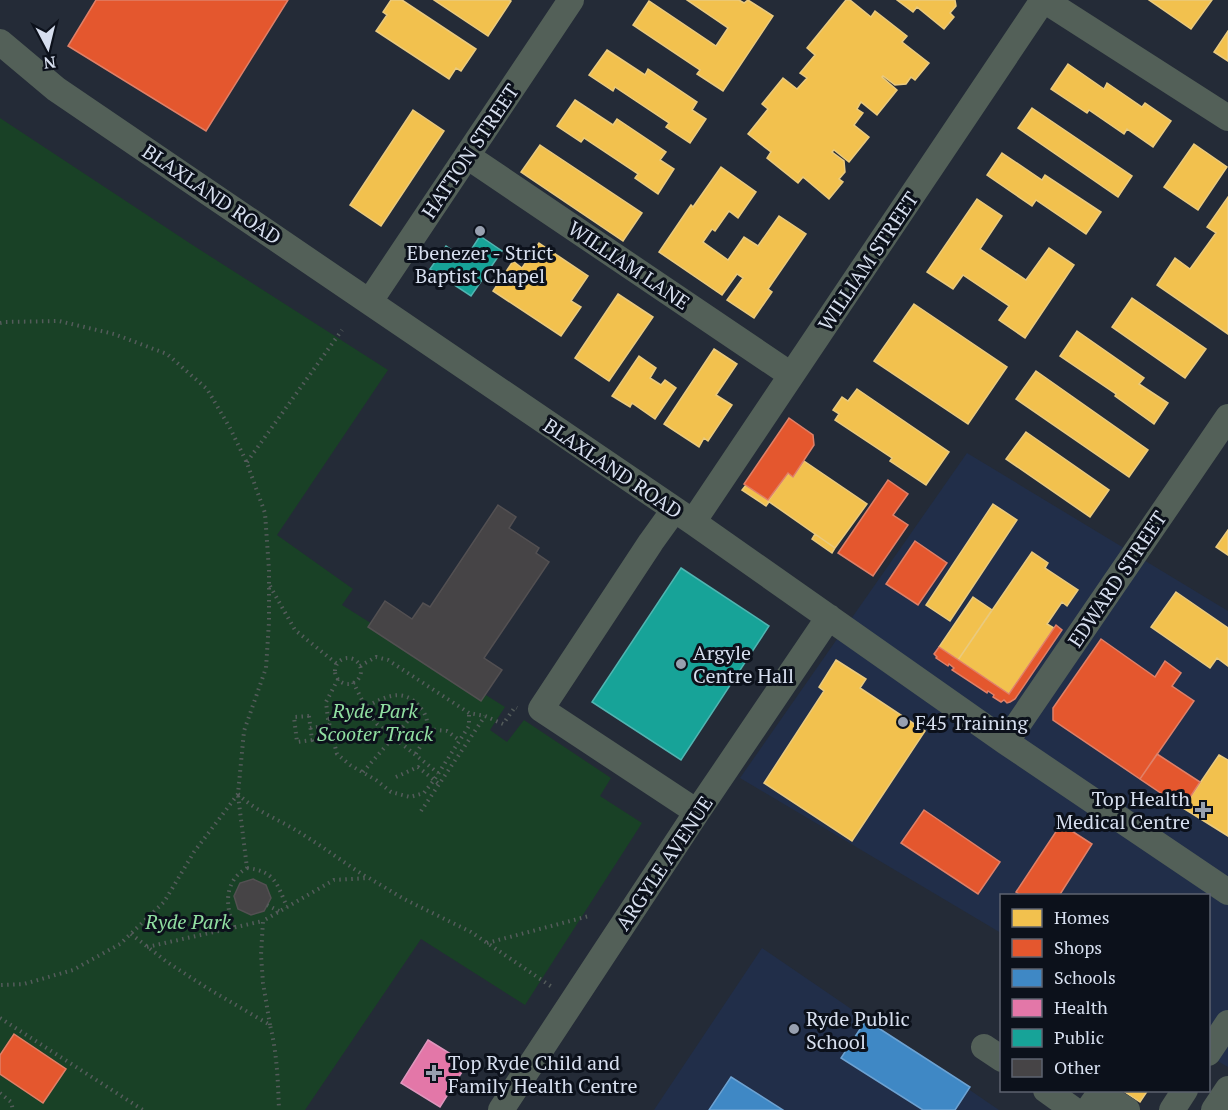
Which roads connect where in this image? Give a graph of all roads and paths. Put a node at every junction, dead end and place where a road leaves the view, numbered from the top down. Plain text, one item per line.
1 (571, 0) edge
2 (1044, 0) edge
3 (0, 42) edge
4 (1228, 118) edge
5 (467, 156) junction
6 (369, 301) junction
7 (0, 323) edge
8 (342, 330) dead end
9 (791, 375) junction
10 (1228, 417) edge
11 (246, 463) junction
12 (683, 516) junction
13 (269, 586) junction
14 (829, 617) junction
15 (337, 663) junction
16 (360, 666) junction
17 (338, 679) junction
18 (353, 682) junction
19 (365, 706) junction
20 (420, 707) junction
21 (541, 709) junction
22 (469, 713) junction
23 (485, 716) junction
24 (328, 719) junction
25 (330, 725) junction
26 (310, 728) junction
27 (428, 729) junction
28 (393, 737) junction
29 (459, 740) junction
30 (1006, 742) junction
31 (415, 755) junction
32 (363, 772) junction
33 (438, 773) junction
34 (396, 777) dead end
35 (434, 780) junction
36 (439, 784) junction
37 (238, 794) junction
38 (421, 811) dead end
39 (698, 812) junction
40 (247, 868) junction
41 (369, 879) junction
42 (230, 886) junction
43 (237, 890) dead end
44 (1228, 892) edge
45 (267, 905) dead end
46 (286, 907) junction
47 (279, 911) junction
48 (589, 916) dead end
49 (263, 921) junction
50 (234, 927) junction
51 (131, 934) junction
52 (487, 943) junction
53 (147, 947) junction
54 (0, 985) edge
55 (572, 1001) junction
56 (0, 1018) edge
57 (1228, 1023) edge
58 (270, 1025) junction
59 (1210, 1051) edge
60 (1228, 1089) edge
61 (1049, 1092) edge
62 (1184, 1092) edge
63 (0, 1093) edge
64 (13, 1110) edge
65 (143, 1110) edge
66 (279, 1110) edge
67 (501, 1110) edge
68 (1074, 1110) edge
69 (1088, 1110) edge
70 (1127, 1110) edge
71 (1172, 1110) edge
72 (1214, 1110) edge

1 - 5 street, HATTON STREET
2 - 4 street
2 - 9 street, WILLIAM STREET
3 - 6 street, BLAXLAND ROAD
5 - 6 street, HATTON STREET
5 - 9 street, WILLIAM LANE
6 - 12 street, BLAXLAND ROAD
7 - 11 path
8 - 11 path
9 - 12 street, WILLIAM STREET
10 - 30 street, EDWARD STREET
11 - 13 path
12 - 14 street, BLAXLAND ROAD
12 - 21 street, WILLIAM STREET
13 - 15 path
13 - 37 path
14 - 30 street, BLAXLAND ROAD
14 - 39 street, ARGYLE AVENUE
15 - 16 path
15 - 17 path
16 - 18 path
16 - 22 path
17 - 18 path
17 - 24 path
18 - 19 path
19 - 20 path
19 - 24 path
19 - 28 path
20 - 27 path
20 - 28 path
21 - 23 path
21 - 39 street
22 - 23 path
22 - 29 path
23 - 36 path
24 - 25 path
25 - 26 path
25 - 32 path
26 - 26 path
27 - 29 path
27 - 31 path
28 - 31 path
28 - 32 path
29 - 33 path
30 - 44 street, BLAXLAND ROAD
31 - 33 path
32 - 35 path
33 - 35 path
34 - 35 path
35 - 36 path
36 - 38 path
37 - 40 path
37 - 41 path
37 - 51 path
39 - 55 street, ARGYLE AVENUE
40 - 42 path
40 - 46 path
41 - 46 path
41 - 52 path
42 - 43 path
42 - 50 path
45 - 47 path
46 - 47 path
47 - 49 path
48 - 52 path
49 - 50 path
49 - 58 path
50 - 53 path
51 - 53 path
51 - 54 path
52 - 55 path
53 - 58 path
55 - 67 street, ARGYLE AVENUE
56 - 65 path
57 - 59 street
58 - 66 path
60 - 72 street
61 - 68 street
62 - 71 street
63 - 64 path
69 - 70 street

